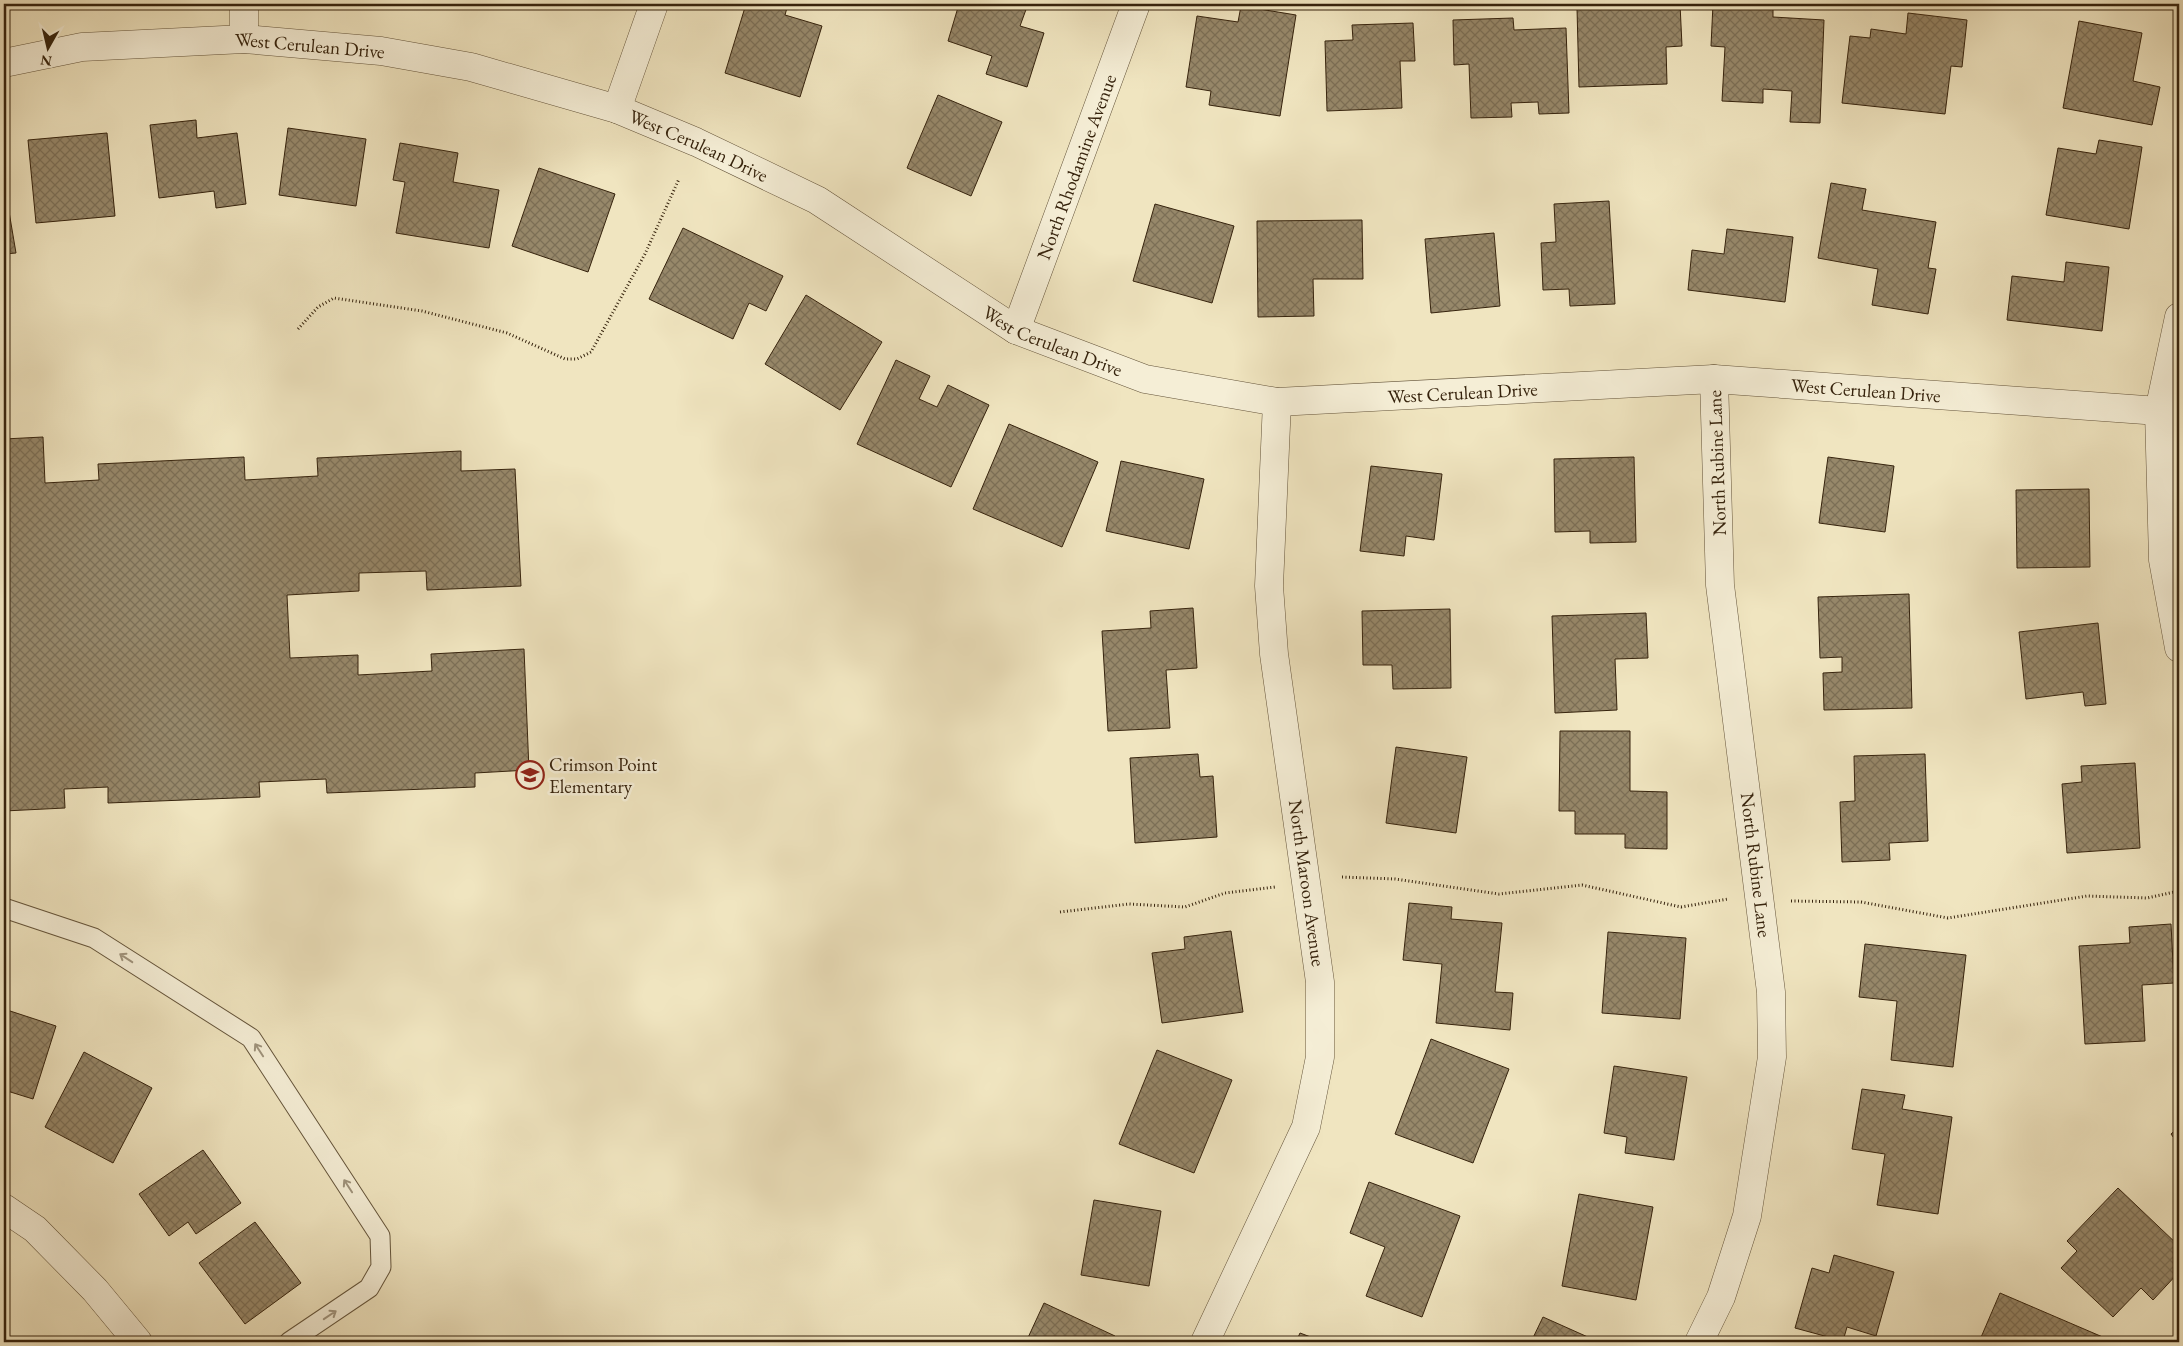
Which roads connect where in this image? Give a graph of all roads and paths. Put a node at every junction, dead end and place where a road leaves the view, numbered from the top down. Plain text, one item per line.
1 (244, 4) edge
2 (654, 4) edge
3 (1136, 4) edge
4 (244, 39) junction
5 (4, 63) edge
6 (617, 109) junction
7 (679, 179) dead end
8 (2179, 317) edge
9 (298, 329) dead end
10 (1016, 330) junction
11 (1714, 379) junction
12 (1277, 402) junction
13 (2159, 411) junction
14 (2178, 636) edge
15 (1276, 887) dead end
16 (4, 908) edge
17 (1060, 912) dead end
18 (4, 1208) edge
19 (138, 1342) edge
20 (289, 1342) edge
21 (1205, 1342) edge
22 (1699, 1342) edge

1 - 4 street
2 - 6 street
3 - 10 street, North Rhodamine Avenue
4 - 5 street, West Cerulean Drive
4 - 6 street, West Cerulean Drive
6 - 10 street, West Cerulean Drive
7 - 9 path
8 - 13 street
10 - 12 street, West Cerulean Drive
11 - 12 street, West Cerulean Drive
11 - 13 street, West Cerulean Drive
11 - 22 street, North Rubine Lane
12 - 21 street, North Maroon Avenue
13 - 14 street
15 - 17 path
20 -> 16 lane
18 - 19 street

